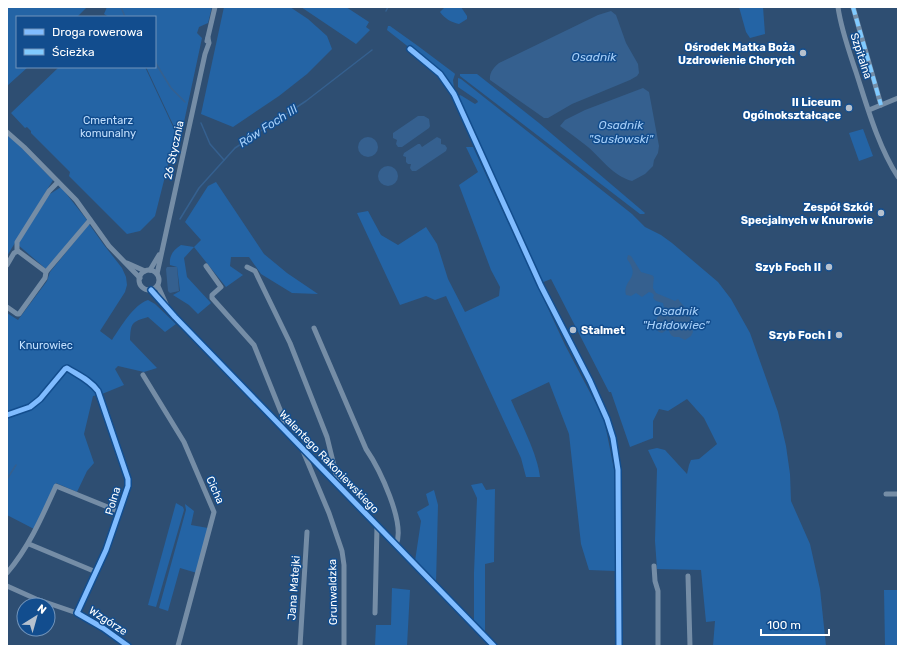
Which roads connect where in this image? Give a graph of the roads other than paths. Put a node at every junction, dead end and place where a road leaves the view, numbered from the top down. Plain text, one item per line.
1 (215, 7) edge
2 (838, 7) edge
3 (853, 7) edge
4 (410, 49) dead end
5 (898, 98) edge
6 (881, 105) junction
7 (869, 110) junction
8 (7, 132) edge
9 (898, 177) edge
10 (58, 182) junction
11 (90, 220) junction
12 (162, 250) junction
13 (17, 251) junction
14 (124, 262) junction
15 (7, 265) edge
16 (206, 266) dead end
17 (247, 266) dead end
18 (147, 271) junction
19 (46, 272) junction
20 (157, 274) junction
21 (140, 278) junction
22 (158, 286) junction
23 (151, 290) junction
24 (7, 307) edge
25 (167, 307) junction
26 (314, 328) dead end
27 (143, 375) dead end
28 (98, 391) dead end
29 (280, 426) junction
30 (302, 449) junction
31 (336, 484) junction
32 (886, 494) dead end
33 (898, 494) edge
34 (120, 512) junction
35 (377, 526) junction
36 (307, 532) dead end
37 (29, 544) junction
38 (396, 546) junction
39 (654, 566) dead end
40 (96, 572) junction
41 (7, 573) edge
42 (688, 576) dead end
43 (7, 586) edge
44 (77, 613) junction
45 (375, 613) dead end
46 (128, 646) edge
47 (178, 646) edge
48 (300, 646) edge
49 (344, 646) edge
50 (494, 646) edge
51 (619, 646) edge
52 (658, 646) edge
53 (690, 646) edge

1 - 12 street, 26 Stycznia
2 - 7 street, Szpitalna
3 - 6 street
4 - 51 street
5 - 6 street
6 - 7 street
7 - 9 street, Szpitalna
8 - 10 street
10 - 11 street
10 - 13 street
11 - 14 street
11 - 19 street
12 - 18 street, 26 Stycznia
12 - 20 street, 26 Stycznia
13 - 15 street
13 - 19 street
14 - 18 street
14 - 21 street
16 - 29 street
17 - 31 street
18 - 20 street
18 - 21 street
19 - 24 street
20 - 22 street
21 - 23 street
22 - 23 street
22 - 25 street, Walentego Rakoniewskiego
23 - 25 street, Walentego Rakoniewskiego
25 - 29 street, Walentego Rakoniewskiego
26 - 38 street
27 - 47 street, Cicha
28 - 34 street, Polna
29 - 30 street, Walentego Rakoniewskiego
30 - 31 street, Walentego Rakoniewskiego
30 - 49 street, Grunwaldzka
31 - 35 street, Walentego Rakoniewskiego
32 - 33 street
34 - 37 street, Polna
34 - 40 street, Polna
35 - 38 street, Walentego Rakoniewskiego
35 - 45 street
36 - 48 street, Jana Matejki
37 - 40 street
37 - 41 street
38 - 50 street, Walentego Rakoniewskiego
39 - 52 street
40 - 44 street, Polna
42 - 53 street
43 - 44 street, Wzgórze
44 - 46 street, Wzgórze

